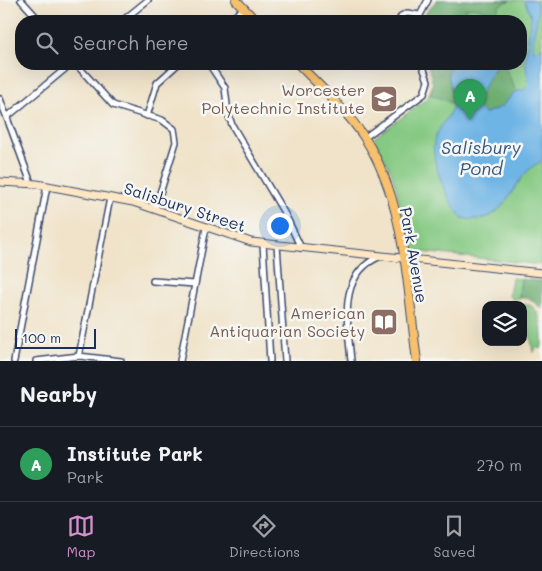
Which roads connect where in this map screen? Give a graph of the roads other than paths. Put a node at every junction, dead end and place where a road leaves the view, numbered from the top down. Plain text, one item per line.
1 (20, 0) edge
2 (148, 0) edge
3 (236, 0) edge
4 (428, 0) edge
5 (244, 8) junction
6 (34, 15) edge
7 (129, 15) edge
8 (235, 15) edge
9 (250, 15) edge
10 (420, 15) edge
11 (63, 70) edge
12 (81, 70) edge
13 (171, 70) edge
14 (213, 70) edge
15 (304, 70) edge
16 (424, 70) edge
17 (0, 99) edge
18 (147, 116) junction
19 (7, 117) junction
20 (364, 138) junction
21 (0, 182) edge
22 (31, 184) junction
23 (47, 186) junction
24 (110, 198) junction
25 (155, 209) junction
26 (206, 228) junction
27 (263, 244) junction
28 (277, 245) junction
29 (301, 248) junction
30 (382, 256) junction
31 (404, 258) junction
32 (542, 273) edge
33 (153, 281) dead end
34 (195, 284) junction
35 (79, 356) junction
36 (14, 361) edge
37 (36, 361) edge
38 (121, 361) edge
39 (180, 361) edge
40 (270, 361) edge
41 (284, 361) edge
42 (350, 361) edge
43 (417, 361) edge

1 - 6 street
2 - 7 street
3 - 5 main road
4 - 10 street
5 - 8 street
5 - 9 main road
11 - 19 street
12 - 18 street
13 - 18 street
14 - 29 street
15 - 20 main road, Park Avenue
16 - 20 street
17 - 19 street
18 - 25 street
19 - 22 street
20 - 31 main road, Park Avenue
21 - 22 main road, Salisbury Street
22 - 23 main road, Salisbury Street
23 - 24 main road, Salisbury Street
23 - 36 street
24 - 25 main road, Salisbury Street
24 - 35 street
25 - 26 main road, Salisbury Street
26 - 27 main road, Salisbury Street
26 - 34 street
27 - 28 main road, Salisbury Street
27 - 40 street
28 - 29 main road, Salisbury Street
28 - 41 street
29 - 30 main road, Salisbury Street
30 - 31 main road, Salisbury Street
30 - 42 street
31 - 32 main road, Salisbury Street
31 - 43 main road, Park Avenue
33 - 34 street
34 - 39 street
35 - 37 street
35 - 38 street

